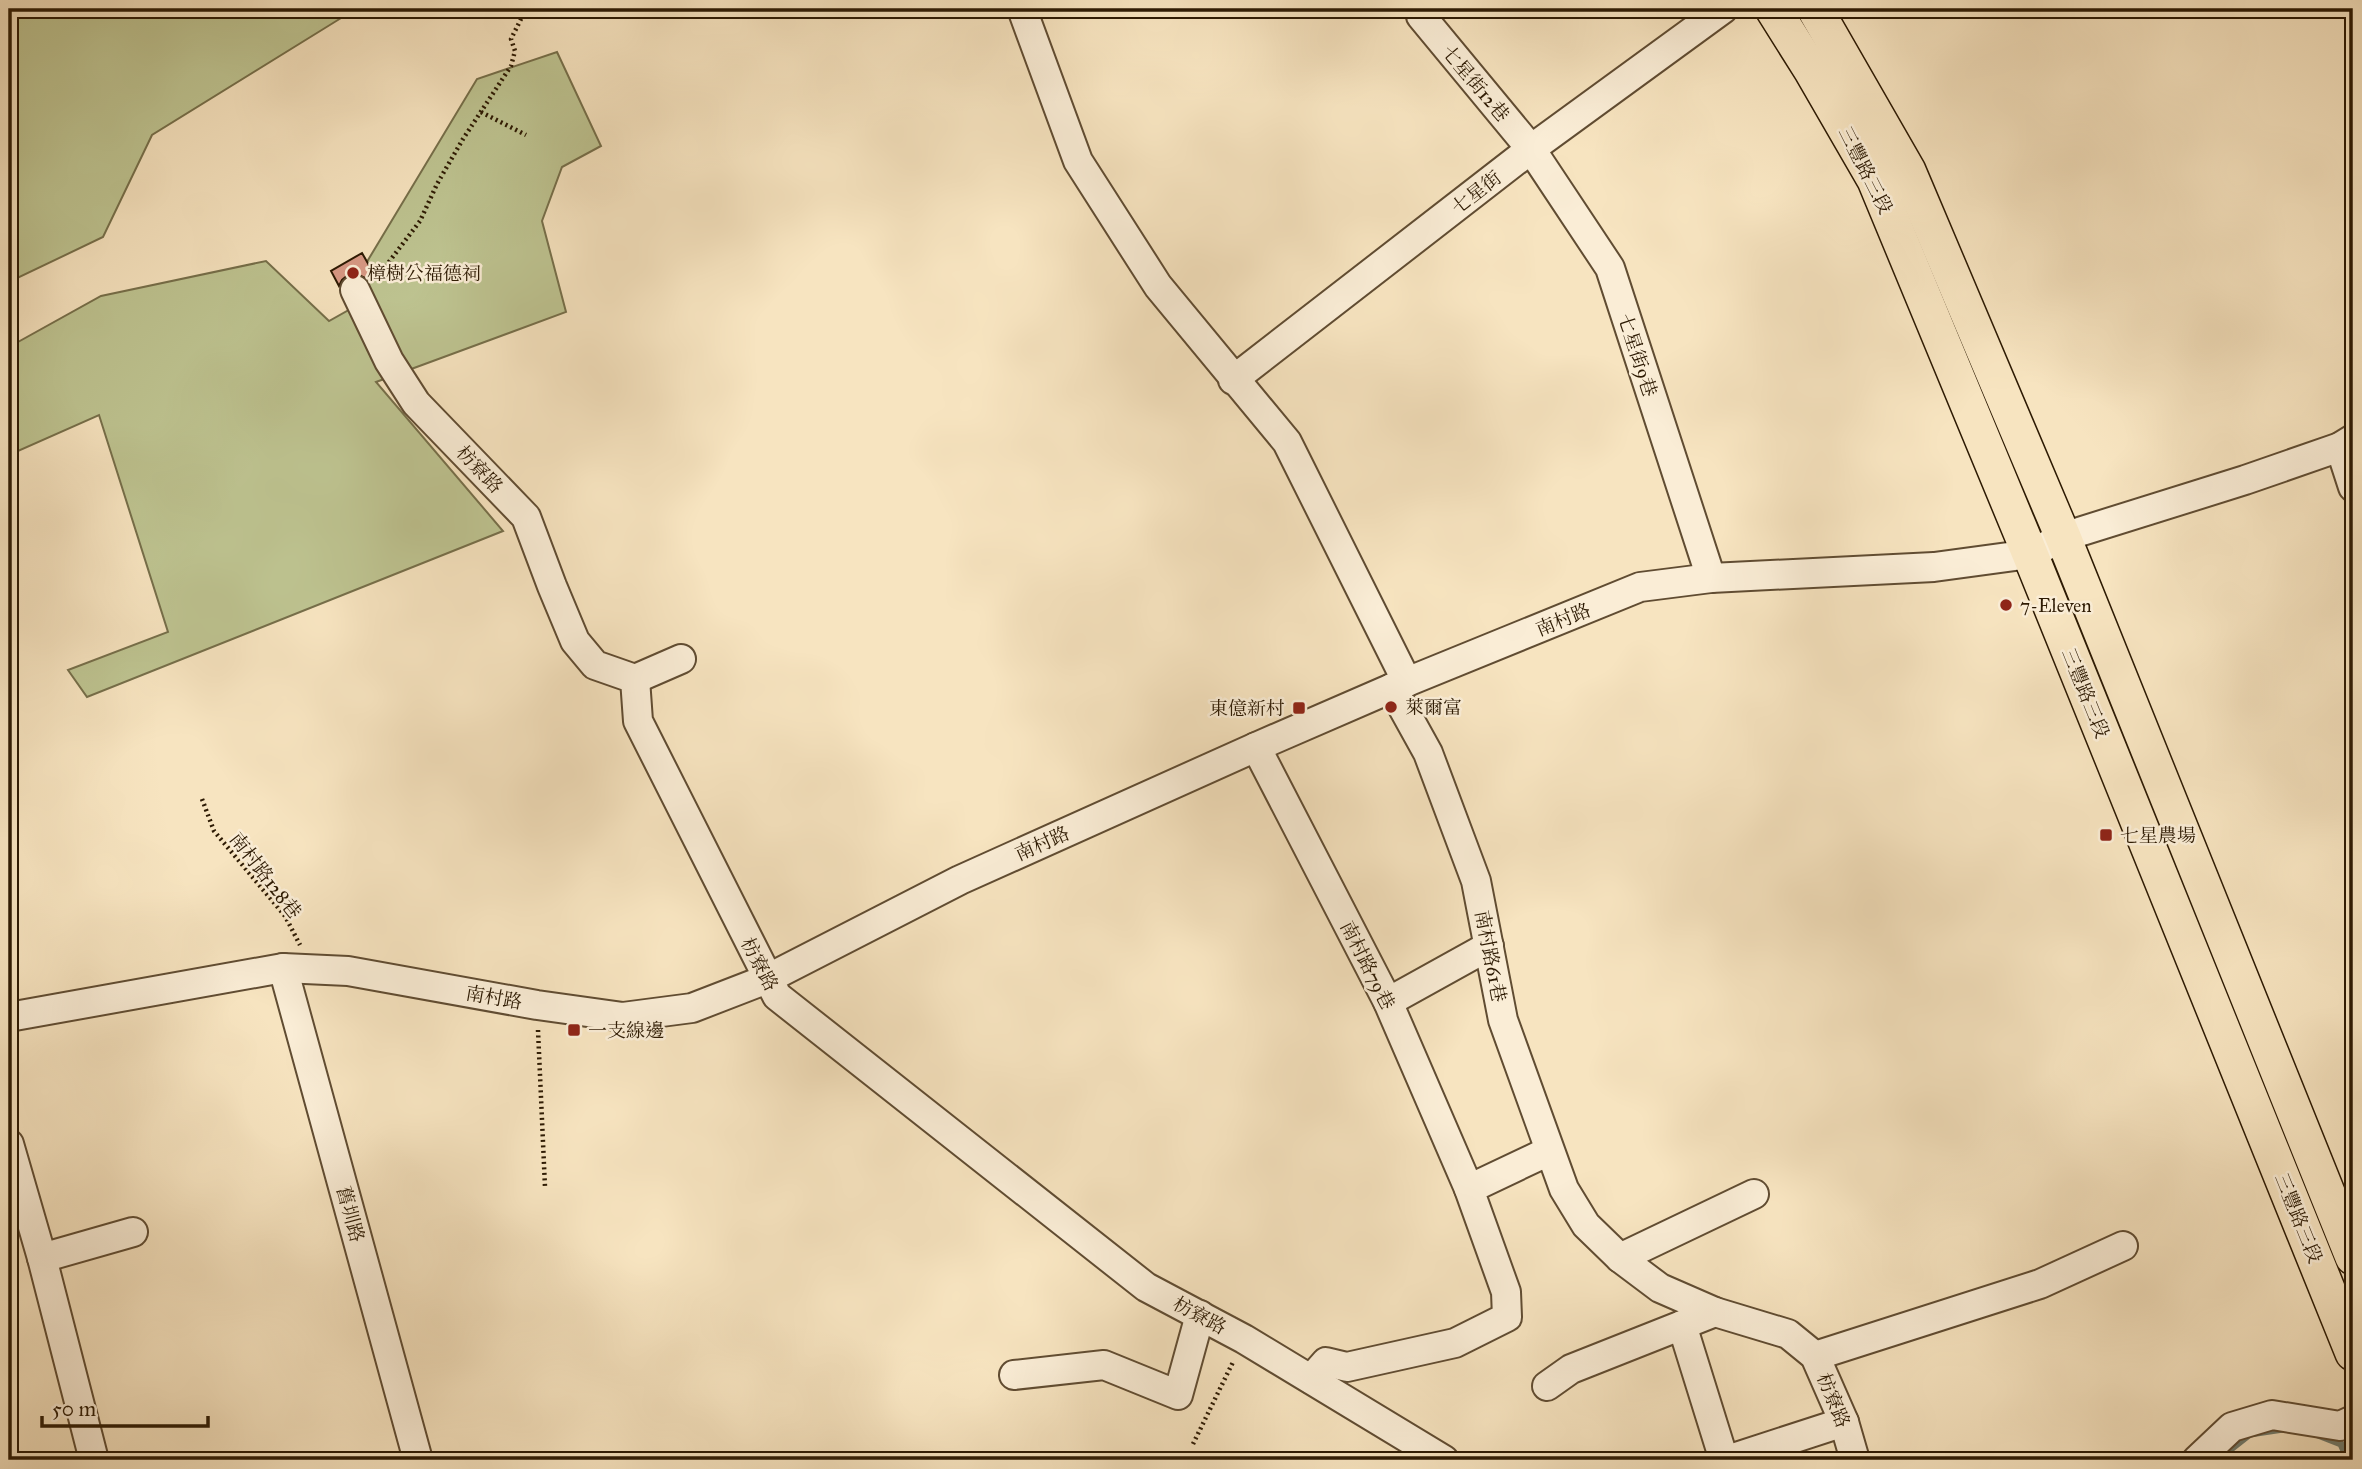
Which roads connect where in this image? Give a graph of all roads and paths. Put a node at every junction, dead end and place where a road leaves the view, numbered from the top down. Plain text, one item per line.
1 (526, 9) edge
2 (1022, 9) edge
3 (1723, 9) edge
4 (1773, 9) edge
5 (1815, 9) edge
6 (1421, 16) dead end
7 (481, 112) junction
8 (526, 135) dead end
9 (1531, 149) junction
10 (355, 289) joint
11 (1233, 380) junction
12 (2347, 443) edge
13 (2353, 486) edge
14 (2063, 537) junction
15 (2031, 554) junction
16 (1711, 578) junction
17 (681, 659) dead end
18 (635, 679) junction
19 (1399, 685) junction
20 (1256, 747) junction
21 (202, 799) dead end
22 (1489, 946) junction
23 (283, 968) junction
24 (312, 968) junction
25 (766, 979) junction
26 (1388, 1002) junction
27 (537, 1005) junction
28 (9, 1017) edge
29 (9, 1144) edge
30 (1549, 1151) junction
31 (545, 1187) dead end
32 (1469, 1189) junction
33 (1754, 1194) dead end
34 (1586, 1225) joint
35 (133, 1232) dead end
36 (2123, 1246) dead end
37 (2353, 1257) edge
38 (42, 1258) junction
39 (1620, 1258) junction
40 (1715, 1312) junction
41 (1200, 1315) junction
42 (1682, 1325) junction
43 (1244, 1339) junction
44 (2353, 1353) edge
45 (1815, 1356) junction
46 (1014, 1375) dead end
47 (1311, 1378) junction
48 (1547, 1386) dead end
49 (2353, 1420) edge
50 (1844, 1422) junction
51 (1193, 1444) dead end
52 (94, 1460) edge
53 (418, 1460) edge
54 (1444, 1460) edge
55 (1726, 1460) edge
56 (1855, 1460) edge
57 (2197, 1460) edge

1 - 7 path
2 - 11 street, 南村路61巷
3 - 9 street, 七星街
4 - 15 main road, 三豐路三段
5 - 14 main road, 三豐路三段
6 - 9 street, 七星街12巷
7 - 8 path
7 - 10 path
9 - 11 street, 七星街
9 - 16 street, 七星街9巷
10 - 18 street, 枋寮路
11 - 19 street, 南村路61巷
12 - 13 street
12 - 14 street, 南村路
14 - 15 street, 南村路
14 - 37 main road, 三豐路三段
15 - 16 street, 南村路
15 - 44 main road, 三豐路三段
16 - 19 street, 南村路
17 - 18 street
18 - 25 street, 枋寮路
19 - 20 street, 南村路
19 - 22 street, 南村路61巷
20 - 25 street, 南村路
20 - 26 street, 南村路79巷
21 - 24 path, 南村路128巷
22 - 26 street
22 - 30 street, 南村路61巷
23 - 24 street, 南村路
23 - 28 street, 南村路
23 - 53 street, 舊圳路
24 - 27 street, 南村路
25 - 27 street, 南村路
25 - 41 street, 枋寮路
26 - 32 street, 南村路79巷
27 - 31 path
29 - 38 street
30 - 32 street
30 - 34 street, 南村路61巷
32 - 47 street, 南村路79巷
33 - 39 street
34 - 39 street, 枋寮路
35 - 38 street
36 - 45 street
38 - 52 street
39 - 40 street, 枋寮路
40 - 42 street
40 - 45 street, 枋寮路
41 - 43 street, 枋寮路
41 - 46 street
42 - 48 street
42 - 55 street
43 - 47 street, 枋寮路
43 - 51 path
45 - 50 street, 枋寮路
47 - 54 street, 枋寮路
49 - 57 street
50 - 55 street
50 - 56 street, 枋寮路

